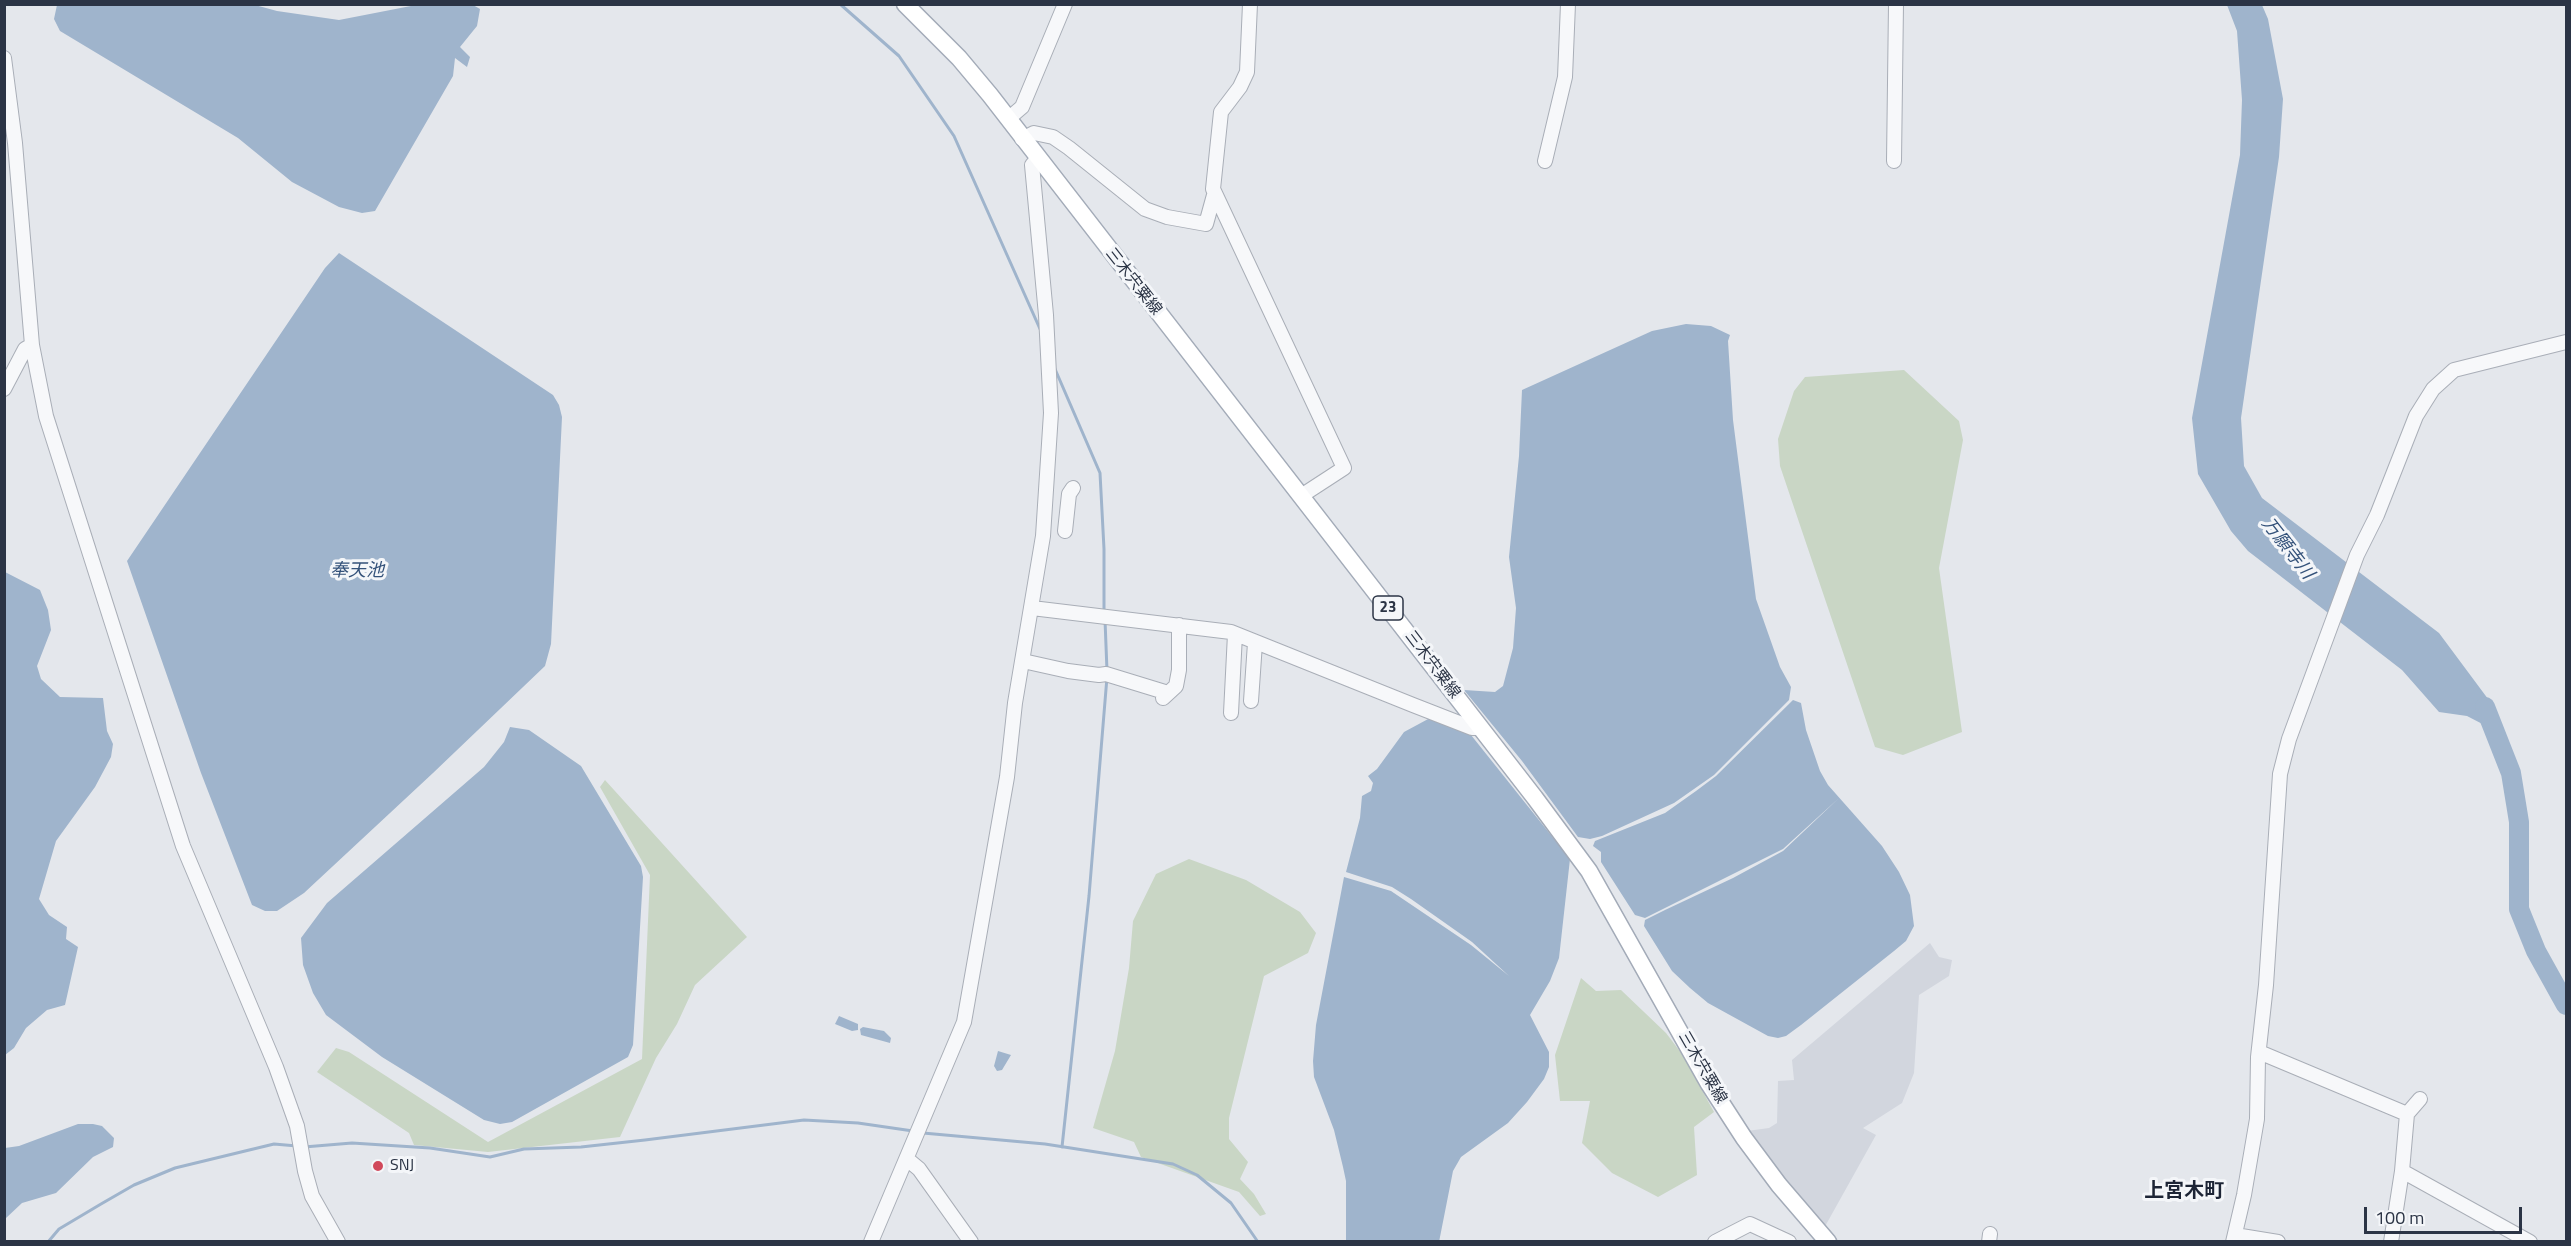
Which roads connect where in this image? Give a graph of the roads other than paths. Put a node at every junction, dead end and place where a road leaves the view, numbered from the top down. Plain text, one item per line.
1 (905, 4) edge
2 (1065, 4) edge
3 (1250, 4) edge
4 (1568, 4) edge
5 (1896, 4) edge
6 (4, 58) edge
7 (1008, 119) junction
8 (1022, 139) junction
9 (1038, 158) junction
10 (1545, 161) dead end
11 (1894, 161) dead end
12 (1214, 195) junction
13 (2566, 342) edge
14 (32, 345) junction
15 (4, 389) edge
16 (1046, 490) junction
17 (1301, 496) junction
18 (1044, 525) junction
19 (1032, 608) junction
20 (1179, 625) junction
21 (1235, 634) junction
22 (1255, 643) junction
23 (1023, 661) junction
24 (1251, 701) dead end
25 (1231, 713) dead end
26 (1480, 728) junction
27 (2259, 1052) junction
28 (2420, 1099) dead end
29 (2407, 1114) junction
30 (907, 1159) junction
31 (2402, 1171) junction
32 (2234, 1238) edge
33 (338, 1242) edge
34 (871, 1242) edge
35 (971, 1242) edge
36 (1715, 1242) edge
37 (1789, 1242) edge
38 (1828, 1242) edge
39 (2278, 1242) edge
40 (2391, 1242) edge
41 (2530, 1242) edge

1 - 7 main road, 三木宍粟線 / 23
2 - 7 street
3 - 12 street
4 - 10 street
5 - 11 street
6 - 14 street
7 - 8 main road, 三木宍粟線 / 23
8 - 9 main road, 三木宍粟線 / 23
8 - 12 street
9 - 16 street
9 - 17 main road, 三木宍粟線 / 23
12 - 17 street
13 - 27 street
14 - 15 street
14 - 33 street
16 - 18 street
16 - 18 street
17 - 26 main road, 三木宍粟線 / 23
18 - 19 street
19 - 20 street
19 - 23 street
20 - 21 street
20 - 23 street
21 - 22 street
21 - 25 street
22 - 24 street
22 - 26 street
23 - 30 street
26 - 38 main road, 三木宍粟線 / 23
27 - 29 street
27 - 32 street
28 - 29 street
29 - 31 street
30 - 34 street
30 - 35 street
31 - 40 street
31 - 41 street
32 - 39 street
36 - 37 street

